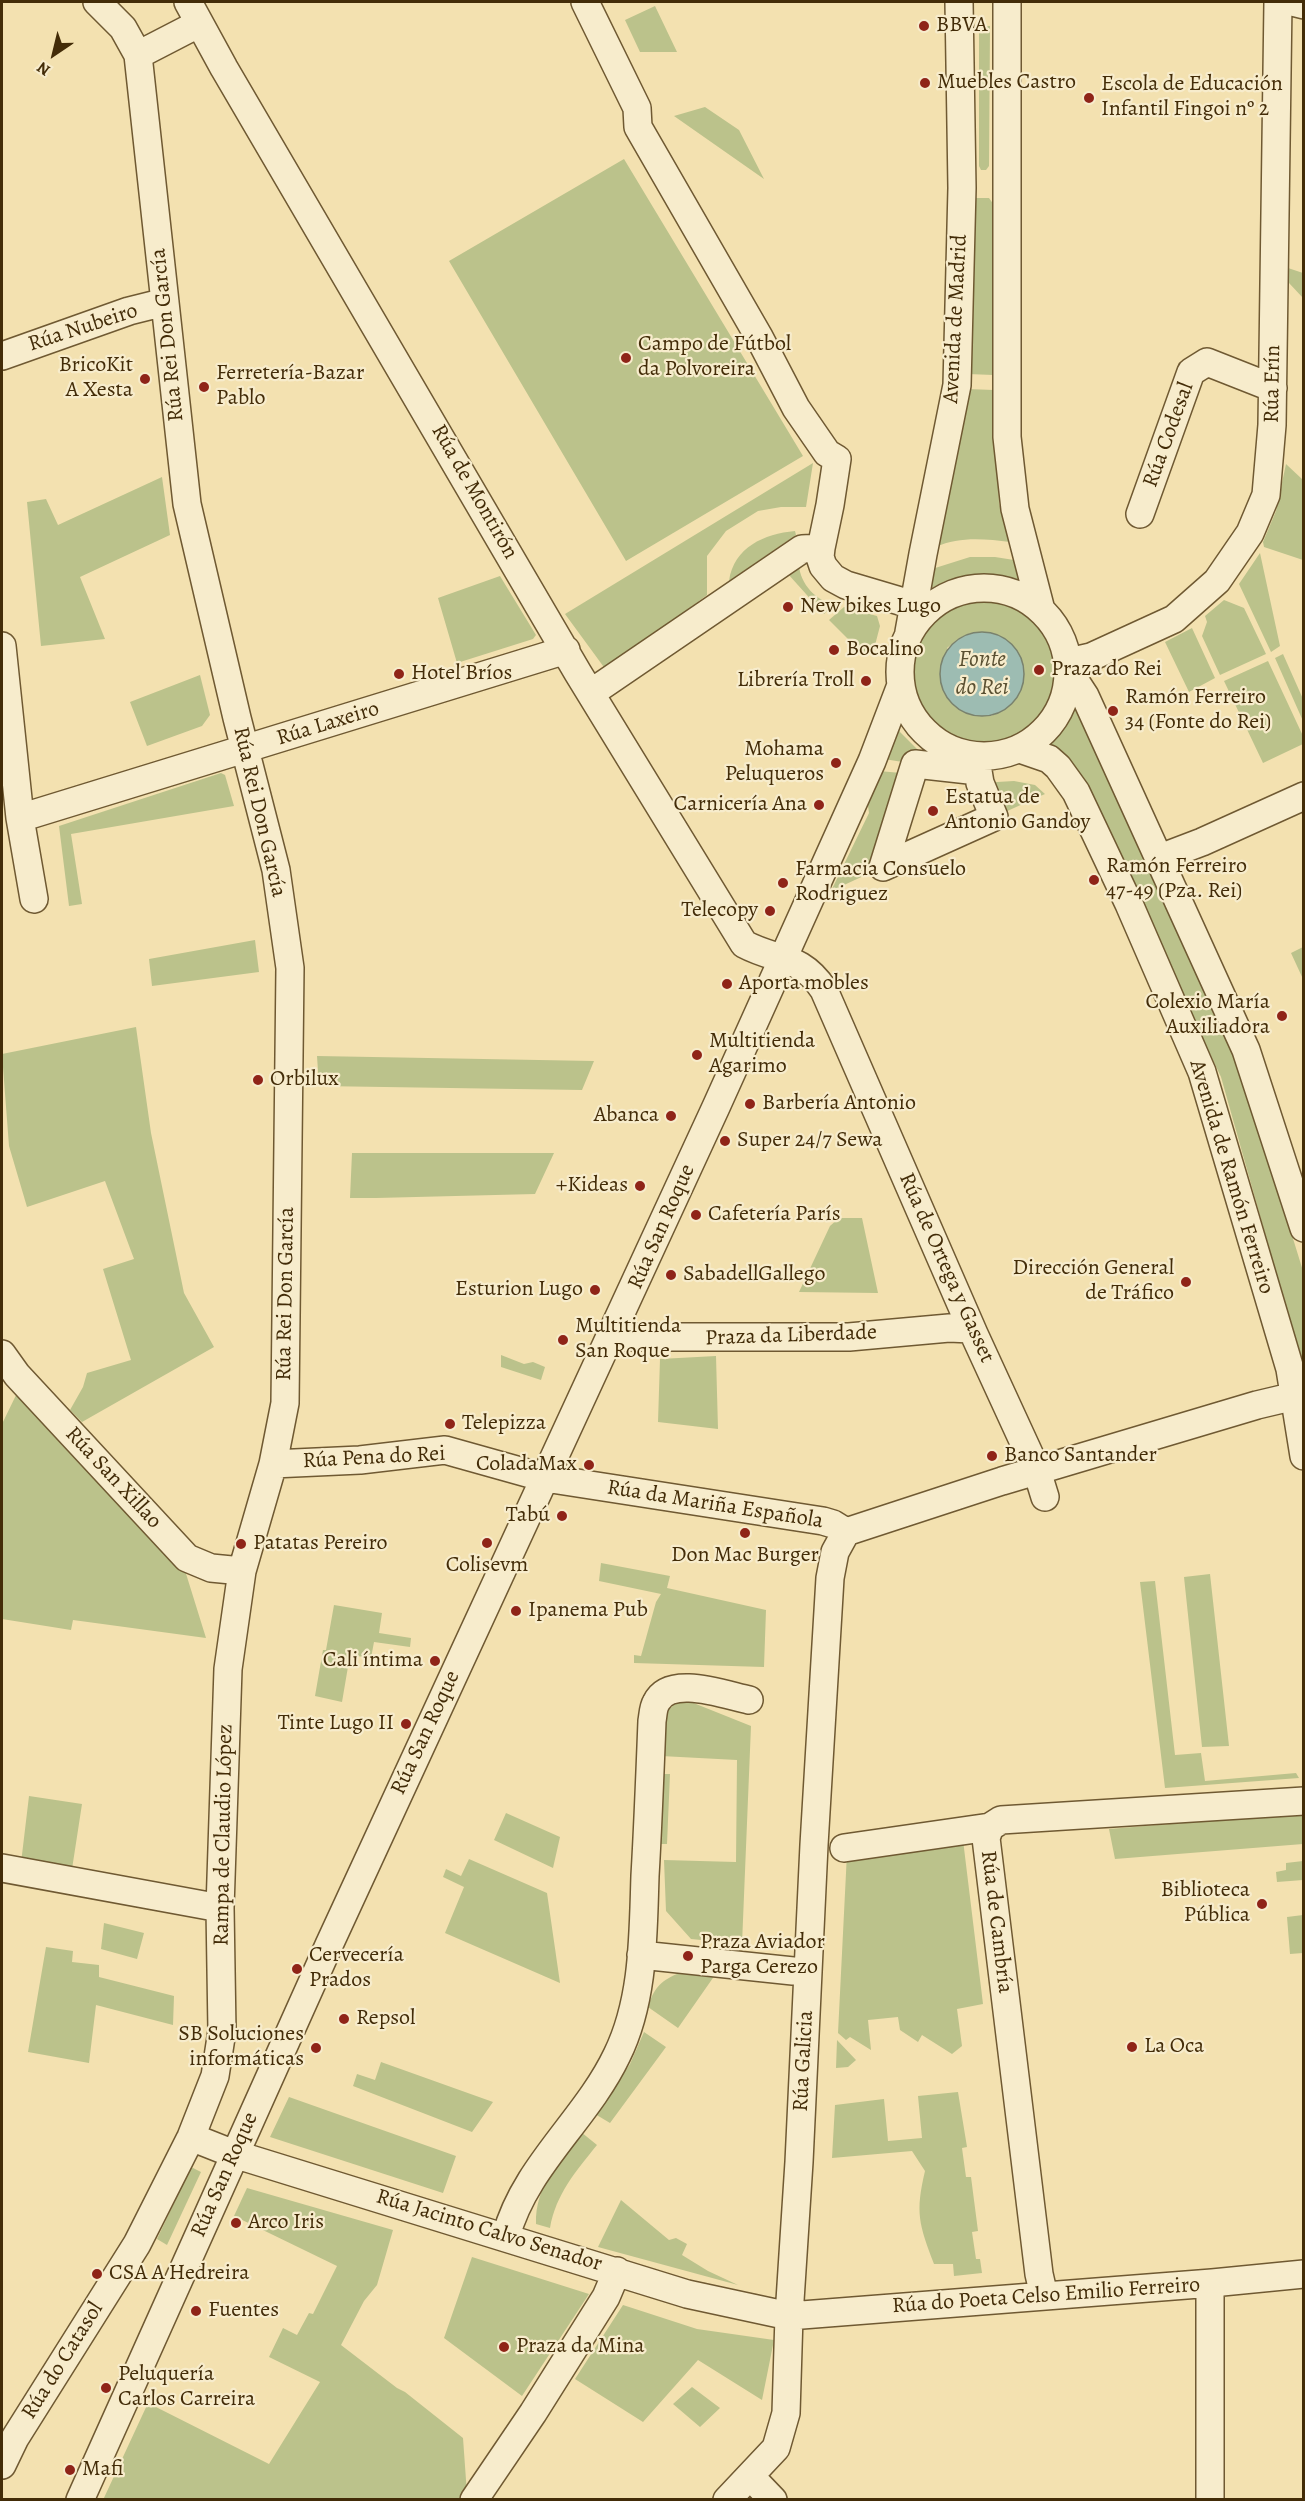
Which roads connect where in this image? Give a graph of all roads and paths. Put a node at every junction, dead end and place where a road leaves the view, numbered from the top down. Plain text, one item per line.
1 (97, 2) edge
2 (585, 2) edge
3 (959, 2) edge
4 (1007, 2) edge
5 (1278, 2) edge
6 (1292, 2) edge
7 (1304, 5) edge
8 (193, 13) edge
9 (138, 55) junction
10 (962, 188) junction
11 (1006, 189) junction
12 (165, 302) junction
13 (2, 356) edge
14 (1273, 388) junction
15 (1140, 514) dead end
16 (824, 536) junction
17 (920, 607) junction
18 (1041, 610) junction
19 (2, 646) edge
20 (566, 650) junction
21 (1069, 667) junction
22 (901, 685) junction
23 (591, 693) junction
24 (245, 749) junction
25 (1020, 749) junction
26 (1304, 796) edge
27 (20, 818) junction
28 (1160, 858) junction
29 (883, 867) joint
30 (34, 899) dead end
31 (780, 963) junction
32 (1304, 1228) edge
33 (971, 1329) junction
34 (610, 1339) junction
35 (2, 1354) edge
36 (1297, 1367) edge
37 (1299, 1396) edge
38 (1304, 1456) edge
39 (273, 1464) junction
40 (1038, 1471) junction
41 (545, 1478) junction
42 (1045, 1497) dead end
43 (846, 1532) junction
44 (242, 1571) junction
45 (749, 1700) dead end
46 (1304, 1801) edge
47 (990, 1827) junction
48 (844, 1848) dead end
49 (2, 1868) edge
50 (220, 1908) junction
51 (641, 1955) junction
52 (793, 1971) dead end
53 (207, 2098) joint
54 (191, 2137) junction
55 (234, 2154) junction
56 (506, 2236) junction
57 (617, 2271) junction
58 (1304, 2274) edge
59 (1212, 2283) junction
60 (1044, 2296) junction
61 (789, 2316) junction
62 (2, 2465) edge
63 (750, 2476) junction
64 (80, 2499) edge
65 (474, 2499) edge
66 (727, 2499) edge
67 (773, 2499) edge
68 (1210, 2499) edge

1 - 9 street
2 - 16 street
3 - 10 street, Avenida de Madrid
4 - 11 street, Avenida de Madrid
5 - 14 street, Rúa Erín
6 - 7 street
8 - 9 street
8 - 20 street, Rúa de Montirón
9 - 12 street, Rúa Rei Don García
10 - 11 street
10 - 17 street, Avenida de Madrid
11 - 18 street, Avenida de Madrid
12 - 13 street, Rúa Nubeiro
12 - 24 street, Rúa Rei Don García
14 - 15 street, Rúa Codesal
14 - 21 street, Rúa Erín
16 - 17 street
16 - 23 street
17 - 18 street
17 - 22 street, Avenida de Madrid
18 - 21 street
19 - 27 street
20 - 23 street, Rúa de Montirón
20 - 24 street, Rúa Laxeiro
21 - 25 street
21 - 28 street
22 - 25 street
22 - 31 street
23 - 31 street, Rúa de Montirón
24 - 27 street, Rúa Laxeiro
24 - 39 street, Rúa Rei Don García
25 - 36 street, Avenida de Ramón Ferreiro
26 - 28 street
27 - 30 street
28 - 32 street
29 - 29 street
31 - 33 street, Rúa de Ortega y Gasset
31 - 34 street, Rúa San Roque
33 - 34 street, Praza da Liberdade
33 - 40 street, Rúa de Ortega y Gasset
34 - 41 street, Rúa San Roque
35 - 44 street, Rúa San Xillao
36 - 37 street, Avenida de Ramón Ferreiro
37 - 38 street, Avenida de Ramón Ferreiro
37 - 40 street, Rúa da Mariña Española
39 - 41 street, Rúa Pena do Rei
39 - 44 street, Rúa Rei Don García
40 - 42 street, Rúa de Ortega y Gasset
40 - 43 street, Rúa da Mariña Española
41 - 43 street, Rúa da Mariña Española
41 - 55 street, Rúa San Roque
43 - 61 street, Rúa Galicia
44 - 50 street, Rampa de Claudio López
45 - 51 street
46 - 47 street, Rúa de Cambría
47 - 48 street
47 - 60 street, Rúa de Cambría
49 - 50 street
50 - 53 street, Rampa de Claudio López
51 - 52 street
51 - 56 street
53 - 54 street, Rúa do Catasol
54 - 55 street, Rúa Jacinto Calvo Senador
54 - 62 street, Rúa do Catasol
55 - 56 street, Rúa Jacinto Calvo Senador
55 - 64 street, Rúa San Roque
56 - 57 street, Rúa Jacinto Calvo Senador
57 - 61 street, Rúa Jacinto Calvo Senador
57 - 65 street
58 - 59 street, Rúa do Poeta Celso Emilio Ferreiro
59 - 60 street, Rúa do Poeta Celso Emilio Ferreiro
59 - 68 street
60 - 61 street, Rúa do Poeta Celso Emilio Ferreiro
61 - 63 street, Rúa Galicia
63 - 66 street
63 - 67 street

